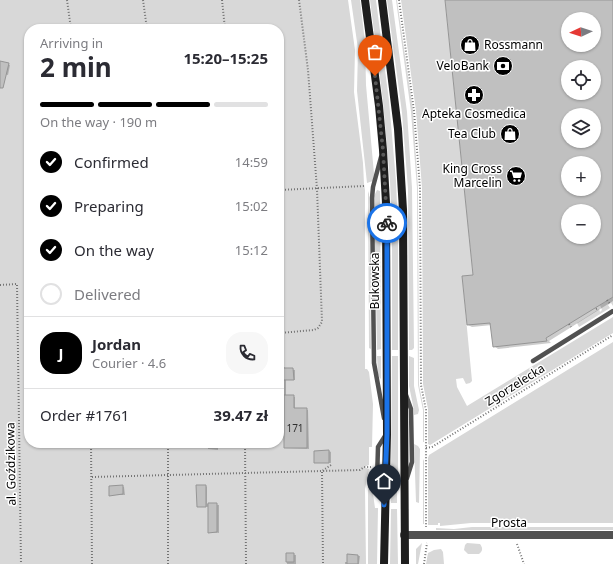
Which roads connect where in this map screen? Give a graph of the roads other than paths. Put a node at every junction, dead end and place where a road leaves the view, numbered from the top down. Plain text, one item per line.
1 (365, 0) edge
2 (382, 0) edge
3 (383, 150) junction
4 (613, 311) edge
5 (533, 361) dead end
6 (387, 434) junction
7 (404, 535) junction
8 (613, 535) edge
9 (384, 564) edge
10 (404, 564) edge

1 - 3 main road, Bukowska
2 - 7 main road
3 - 6 main road, Bukowska
3 - 6 lane
4 - 5 lane
6 - 9 main road, Bukowska
7 - 8 street, Prosta
7 - 10 main road

